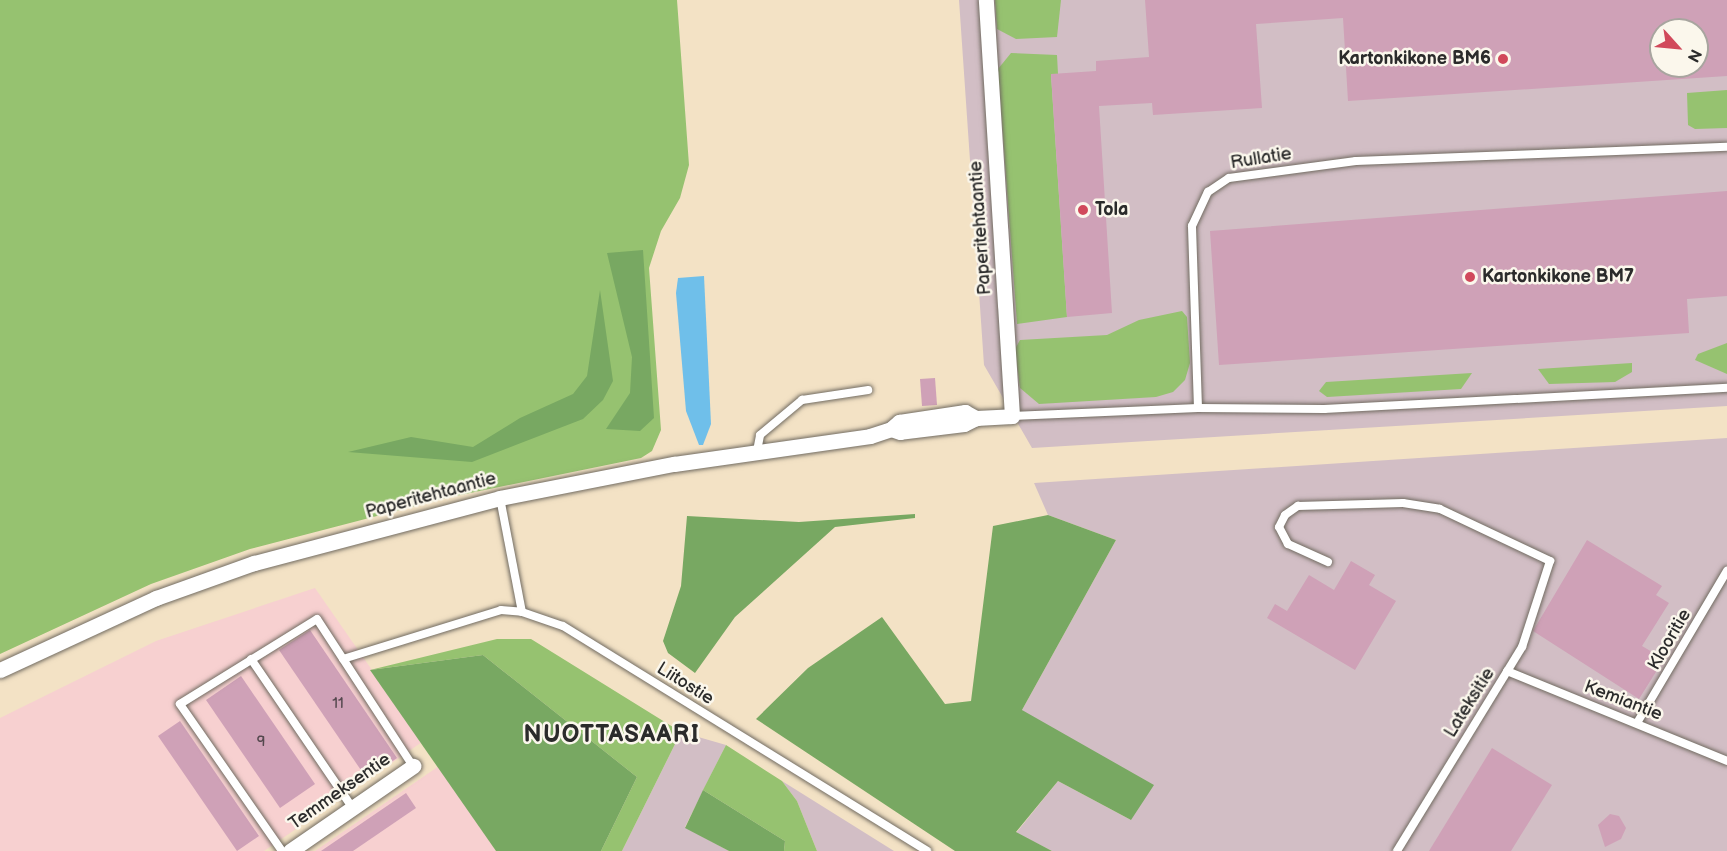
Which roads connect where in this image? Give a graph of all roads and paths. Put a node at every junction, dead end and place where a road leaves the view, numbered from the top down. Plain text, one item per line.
1 (986, 0) edge
2 (1727, 147) edge
3 (1727, 388) edge
4 (868, 390) dead end
5 (1198, 408) junction
6 (1012, 416) junction
7 (757, 451) junction
8 (500, 498) junction
9 (1328, 562) dead end
10 (1727, 571) edge
11 (522, 612) junction
12 (251, 659) junction
13 (343, 659) junction
14 (0, 670) edge
15 (1507, 671) junction
16 (1637, 723) junction
17 (1727, 761) edge
18 (413, 766) joint
19 (352, 807) junction
20 (282, 851) edge
21 (290, 851) edge
22 (927, 851) edge
23 (1397, 851) edge

1 - 6 street, Paperitehtaantie
2 - 5 lane, Rullatie
3 - 5 lane
4 - 7 lane
5 - 6 lane
6 - 7 street, Paperitehtaantie
7 - 8 street, Paperitehtaantie
8 - 11 lane
8 - 14 street, Paperitehtaantie
9 - 15 lane, Lateksitie
10 - 16 lane, Klooritie
11 - 13 lane
11 - 22 lane, Liitostie
12 - 13 lane
12 - 19 lane
12 - 20 lane
13 - 18 lane
15 - 16 lane, Kemiantie
15 - 23 lane, Lateksitie
16 - 17 lane, Kemiantie
18 - 19 street, Temmeksentie
19 - 21 street, Temmeksentie

